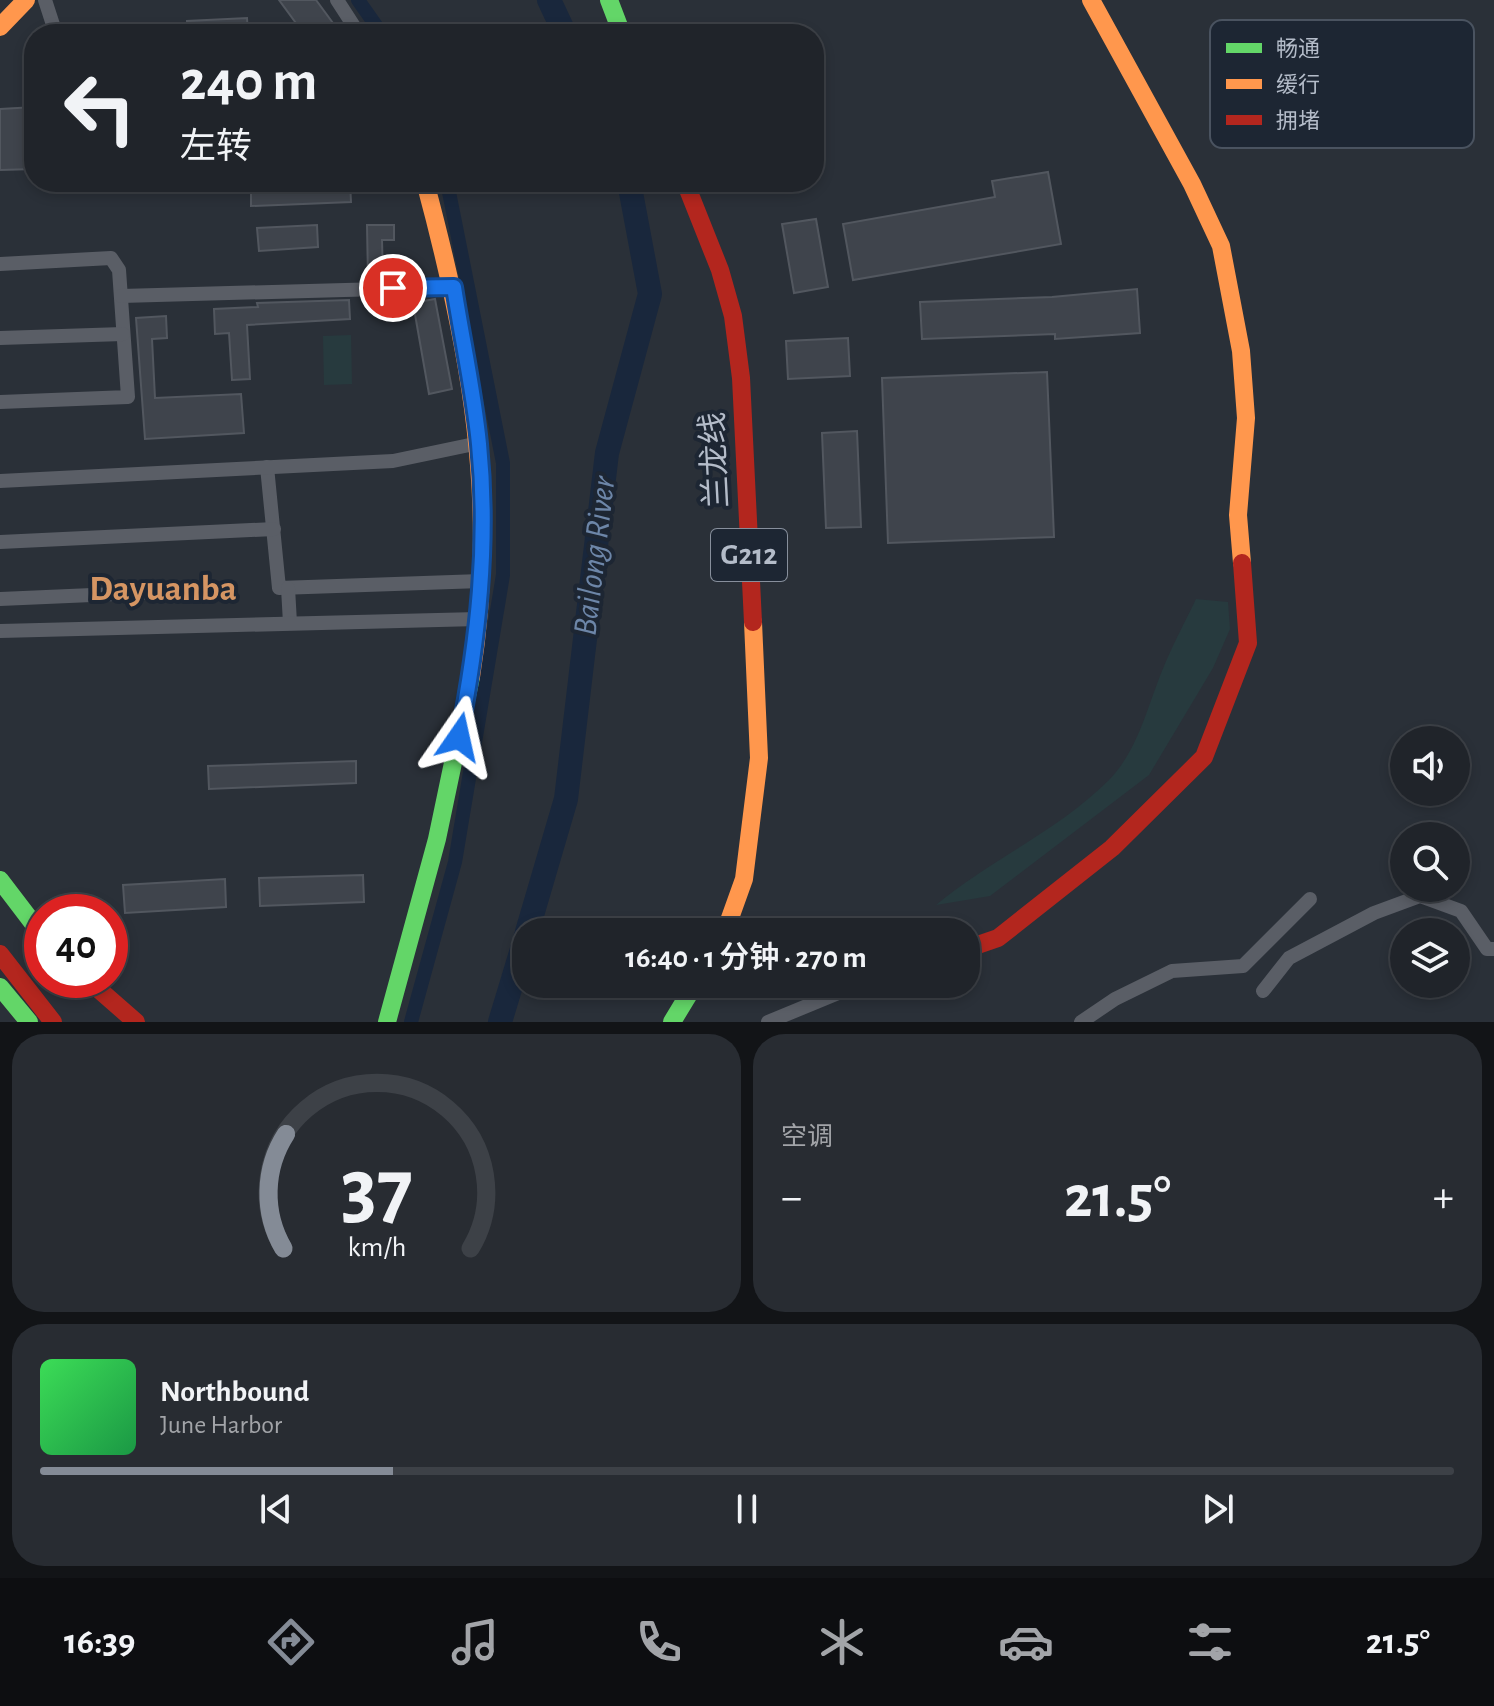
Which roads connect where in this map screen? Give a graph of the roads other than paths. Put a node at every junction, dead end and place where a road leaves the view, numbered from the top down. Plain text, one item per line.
1 (26, 0) edge
2 (45, 0) edge
3 (337, 0) edge
4 (609, 0) edge
5 (1091, 0) edge
6 (53, 24) edge
7 (353, 24) edge
8 (618, 24) edge
9 (0, 27) edge
10 (428, 192) edge
11 (689, 192) edge
12 (0, 264) edge
13 (454, 287) junction
14 (121, 296) junction
15 (123, 334) junction
16 (0, 338) edge
17 (0, 402) edge
18 (479, 443) junction
19 (267, 467) junction
20 (0, 481) edge
21 (274, 529) junction
22 (0, 542) edge
23 (481, 581) junction
24 (288, 588) junction
25 (184, 591) dead end
26 (0, 599) edge
27 (478, 619) junction
28 (290, 623) junction
29 (0, 631) edge
30 (0, 880) edge
31 (1310, 899) dead end
32 (24, 913) edge
33 (730, 918) edge
34 (1277, 932) junction
35 (980, 944) edge
36 (1494, 949) edge
37 (0, 954) edge
38 (1289, 958) junction
39 (0, 987) edge
40 (1263, 991) dead end
41 (109, 998) edge
42 (687, 998) edge
43 (826, 998) edge
44 (29, 1022) edge
45 (53, 1022) edge
46 (136, 1022) edge
47 (387, 1022) edge
48 (672, 1022) edge
49 (768, 1022) edge
50 (1081, 1022) edge

1 - 9 main road
2 - 6 street
3 - 7 street
4 - 8 main road
5 - 35 main road
10 - 13 main road
11 - 33 main road, 兰龙线 / G212
12 - 14 street
13 - 14 street
13 - 18 main road
14 - 15 street
15 - 16 street
15 - 17 street
18 - 19 street
18 - 23 main road
19 - 20 street
19 - 21 street
21 - 22 street
21 - 24 street
23 - 24 street
23 - 27 main road
24 - 28 street
25 - 26 street
27 - 28 street
27 - 47 main road
28 - 29 street
30 - 32 main road
31 - 34 street
34 - 38 street
34 - 50 street
36 - 38 street
37 - 45 main road
38 - 40 street
39 - 44 main road
41 - 46 main road
42 - 48 main road
43 - 49 street

